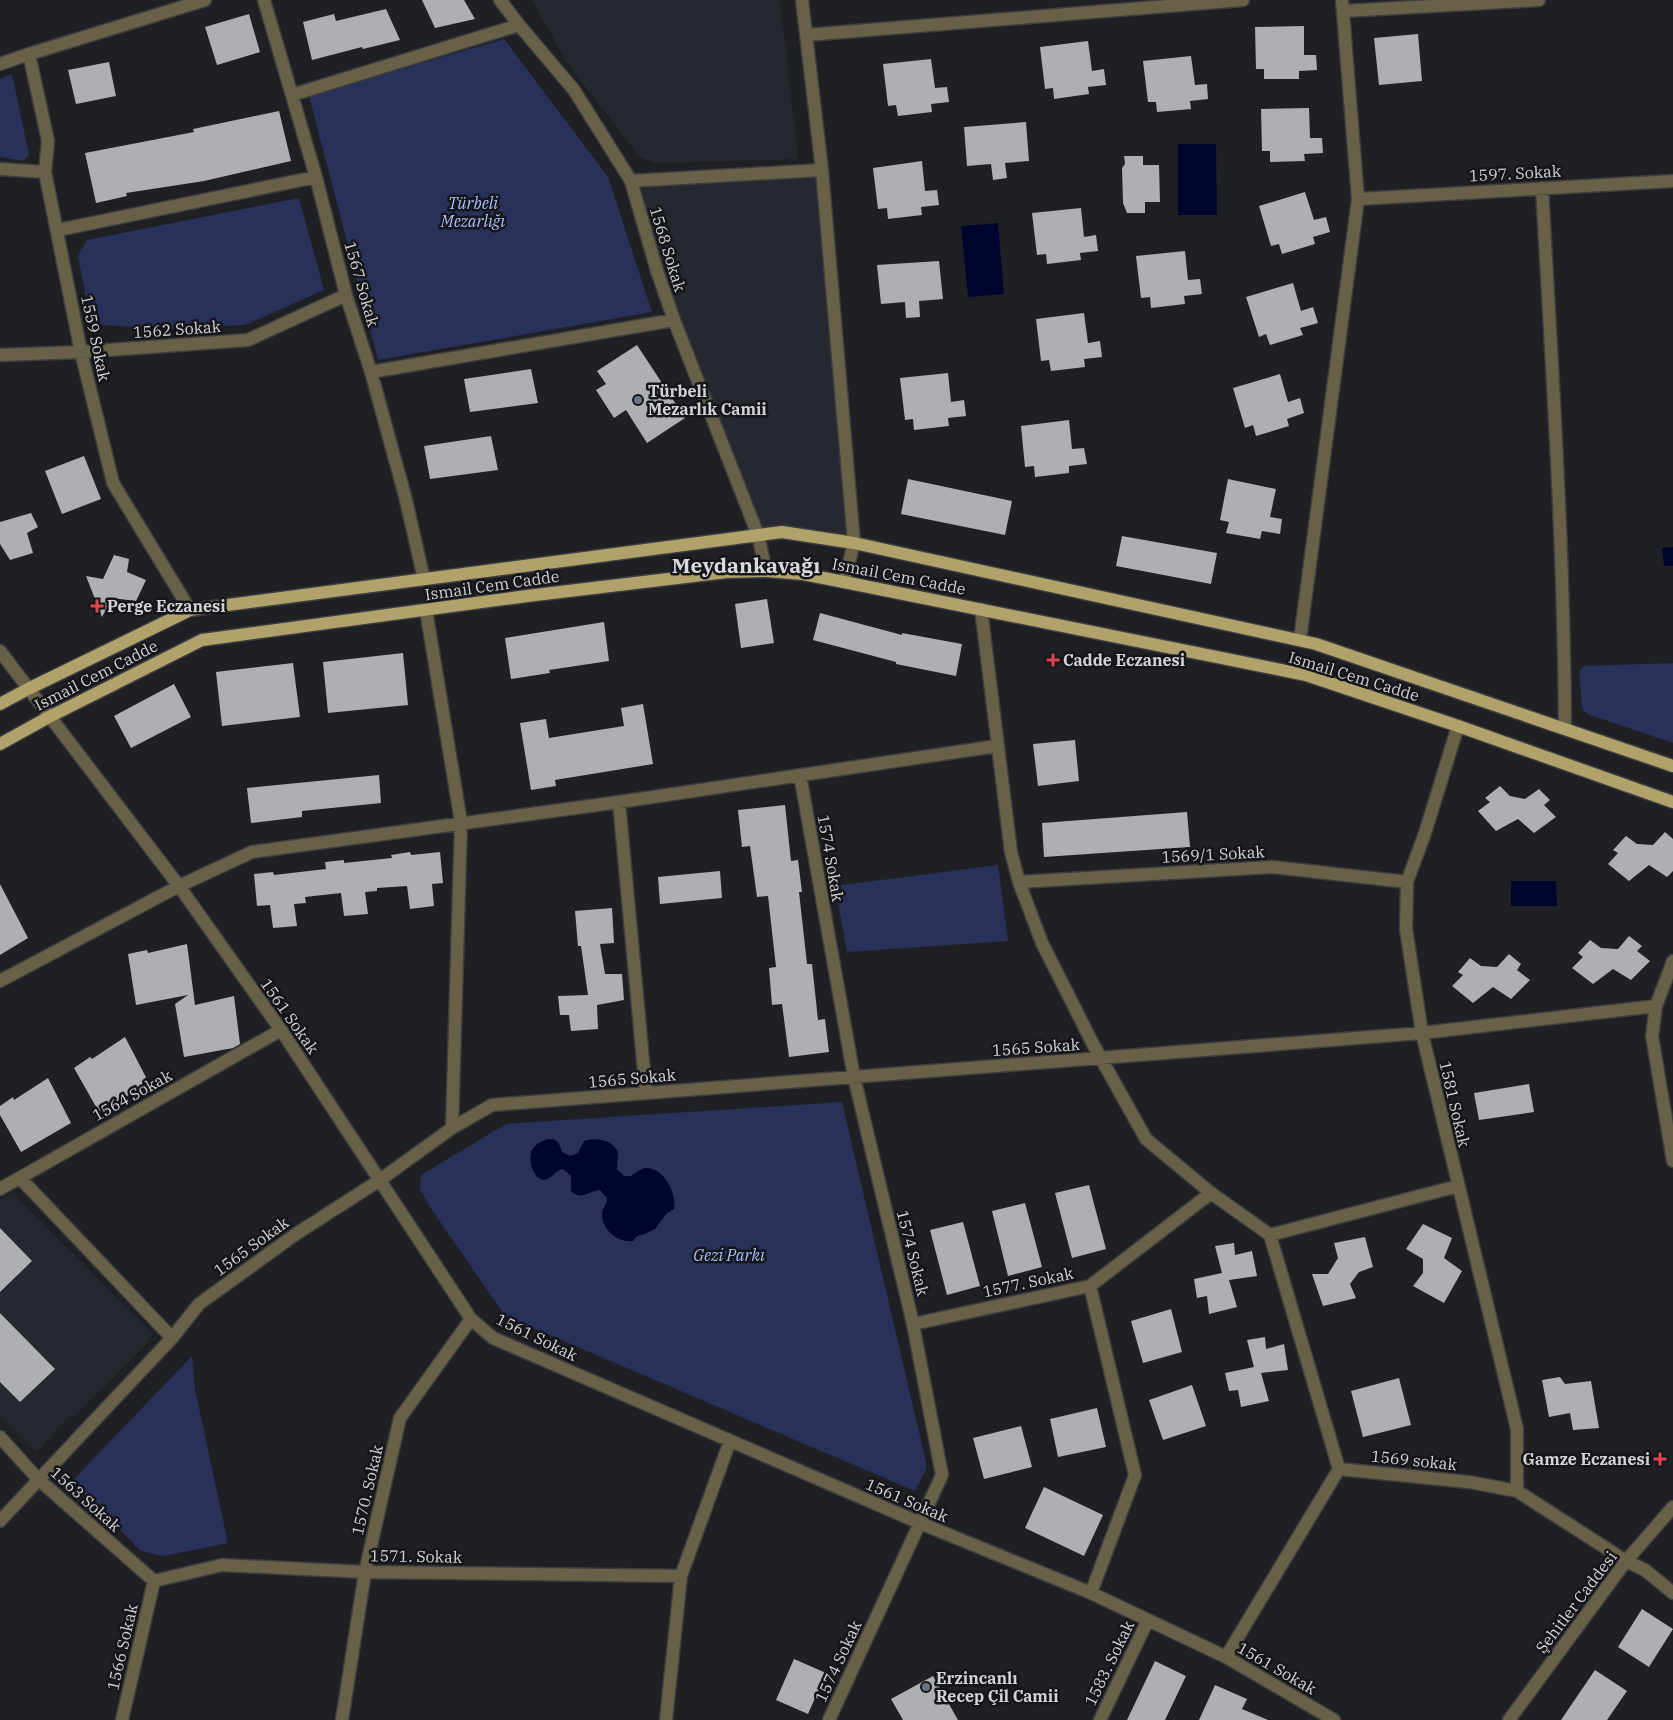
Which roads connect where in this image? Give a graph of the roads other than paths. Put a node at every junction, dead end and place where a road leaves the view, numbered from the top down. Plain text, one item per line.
1 (206, 0) edge
2 (264, 0) edge
3 (500, 0) edge
4 (802, 0) edge
5 (1243, 0) edge
6 (1540, 0) edge
7 (1343, 6) edge
8 (519, 25) junction
9 (806, 35) junction
10 (29, 54) junction
11 (0, 64) edge
12 (292, 95) junction
13 (0, 169) edge
14 (822, 170) junction
15 (46, 172) junction
16 (316, 177) junction
17 (630, 181) junction
18 (1673, 181) edge
19 (1542, 188) junction
20 (1358, 199) junction
21 (58, 230) junction
22 (346, 296) junction
23 (674, 320) junction
24 (81, 352) junction
25 (0, 355) edge
26 (371, 372) junction
27 (758, 535) junction
28 (854, 543) junction
29 (766, 571) junction
30 (424, 579) junction
31 (844, 582) junction
32 (981, 609) junction
33 (190, 610) junction
34 (426, 610) junction
35 (1300, 640) junction
36 (0, 652) edge
37 (28, 689) junction
38 (0, 704) edge
39 (49, 717) junction
40 (1458, 726) junction
41 (1565, 729) junction
42 (0, 744) edge
43 (998, 746) junction
44 (1673, 766) edge
45 (800, 775) junction
46 (619, 802) junction
47 (1673, 802) edge
48 (461, 822) junction
49 (1019, 882) junction
50 (1407, 882) junction
51 (179, 886) junction
52 (1673, 961) edge
53 (0, 981) edge
54 (1656, 1006) junction
55 (281, 1030) junction
56 (1422, 1033) junction
57 (1101, 1059) junction
58 (854, 1077) junction
59 (1667, 1091) edge
60 (646, 1093) junction
61 (452, 1128) junction
62 (1673, 1161) edge
63 (20, 1178) junction
64 (380, 1180) junction
65 (1458, 1186) junction
66 (0, 1189) edge
67 (1211, 1193) junction
68 (1270, 1235) junction
69 (1090, 1286) junction
70 (471, 1319) junction
71 (913, 1324) junction
72 (172, 1338) junction
73 (0, 1437) edge
74 (730, 1441) junction
75 (1339, 1469) junction
76 (38, 1479) junction
77 (1517, 1491) junction
78 (1673, 1507) edge
79 (0, 1521) edge
80 (920, 1524) junction
81 (1626, 1561) junction
82 (365, 1572) junction
83 (681, 1576) junction
84 (154, 1582) junction
85 (1091, 1593) junction
86 (1673, 1593) edge
87 (1148, 1620) junction
88 (1226, 1657) junction
89 (122, 1720) edge
90 (342, 1720) edge
91 (666, 1720) edge
92 (829, 1720) edge
93 (1100, 1720) edge
94 (1334, 1720) edge
95 (1510, 1720) edge

1 - 10 street
2 - 12 street, 1567 Sokak
3 - 8 street, 1568 Sokak
4 - 9 street
5 - 9 street
6 - 7 street
7 - 20 street
8 - 12 street
8 - 17 street, 1568 Sokak
9 - 14 street
10 - 11 street
10 - 15 street, 1559 Sokak
12 - 16 street, 1567 Sokak
13 - 15 street
14 - 17 street
14 - 28 street
15 - 21 street, 1559 Sokak
16 - 21 street
16 - 22 street, 1567 Sokak
17 - 23 street, 1568 Sokak
18 - 19 street, 1597. Sokak
19 - 20 street, 1597. Sokak
19 - 41 street
20 - 35 street
21 - 24 street, 1559 Sokak
22 - 24 street, 1562 Sokak
22 - 26 street, 1567 Sokak
23 - 26 street
23 - 27 street, 1568 Sokak
24 - 25 street, 1562 Sokak
24 - 33 street, 1559 Sokak
26 - 30 street, 1567 Sokak
27 - 28 main road, Ismail Cem Cadde
27 - 29 street, 1568 Sokak
27 - 30 main road, Ismail Cem Cadde
28 - 31 street
28 - 35 main road, Ismail Cem Cadde
29 - 31 main road, Ismail Cem Cadde
29 - 34 main road, Ismail Cem Cadde
30 - 33 main road, Ismail Cem Cadde
31 - 32 main road, Ismail Cem Cadde
32 - 40 main road, Ismail Cem Cadde
32 - 43 street
33 - 37 main road, Ismail Cem Cadde
34 - 39 main road, Ismail Cem Cadde
34 - 48 street
35 - 41 main road, Ismail Cem Cadde
36 - 37 street, 1561 Sokak
37 - 38 main road, Ismail Cem Cadde
37 - 39 street, 1561 Sokak
39 - 42 main road, Ismail Cem Cadde
39 - 51 street, 1561 Sokak
40 - 47 main road, Ismail Cem Cadde
40 - 50 street, 1581 Sokak
41 - 44 main road, Ismail Cem Cadde
43 - 45 street
43 - 49 street
45 - 46 street
45 - 58 street, 1574 Sokak
46 - 48 street
46 - 60 street
48 - 51 street
48 - 61 street
49 - 50 street, 1569/1 Sokak
49 - 57 street
50 - 56 street, 1581 Sokak
51 - 53 street
51 - 55 street, 1561 Sokak
52 - 54 street
54 - 56 street, 1565 Sokak
54 - 59 street
55 - 63 street, 1564 Sokak
55 - 64 street, 1561 Sokak
56 - 57 street, 1565 Sokak
56 - 65 street, 1581 Sokak
57 - 58 street, 1565 Sokak
57 - 67 street
58 - 60 street, 1565 Sokak
58 - 71 street, 1574 Sokak
59 - 62 street
60 - 61 street, 1565 Sokak
61 - 64 street, 1565 Sokak
63 - 66 street, 1564 Sokak
63 - 72 street
64 - 70 street, 1561 Sokak
64 - 72 street, 1565 Sokak
65 - 68 street
65 - 77 street, 1581 Sokak
67 - 68 street
67 - 69 street, 1577. Sokak
68 - 75 street
69 - 71 street, 1577. Sokak
69 - 85 street
70 - 74 street, 1561 Sokak
70 - 82 street, 1570. Sokak
71 - 80 street, 1574 Sokak
72 - 76 street, 1565 Sokak
73 - 76 street, 1563 Sokak
74 - 80 street, 1561 Sokak
74 - 83 street
75 - 77 street, 1569 sokak
75 - 88 street
76 - 79 street, 1565 Sokak
76 - 84 street, 1563 Sokak
77 - 81 street, 1569 sokak
78 - 81 street, Şehitler Caddesi
80 - 85 street, 1561 Sokak
80 - 92 street, 1574 Sokak
81 - 86 street, 1569 sokak
81 - 95 street, Şehitler Caddesi
82 - 83 street, 1571. Sokak
82 - 84 street, 1571. Sokak
82 - 90 street, 1570. Sokak
83 - 91 street
84 - 89 street, 1566 Sokak
85 - 87 street, 1561 Sokak
87 - 88 street, 1561 Sokak
87 - 93 street, 1583. Sokak
88 - 94 street, 1561 Sokak

